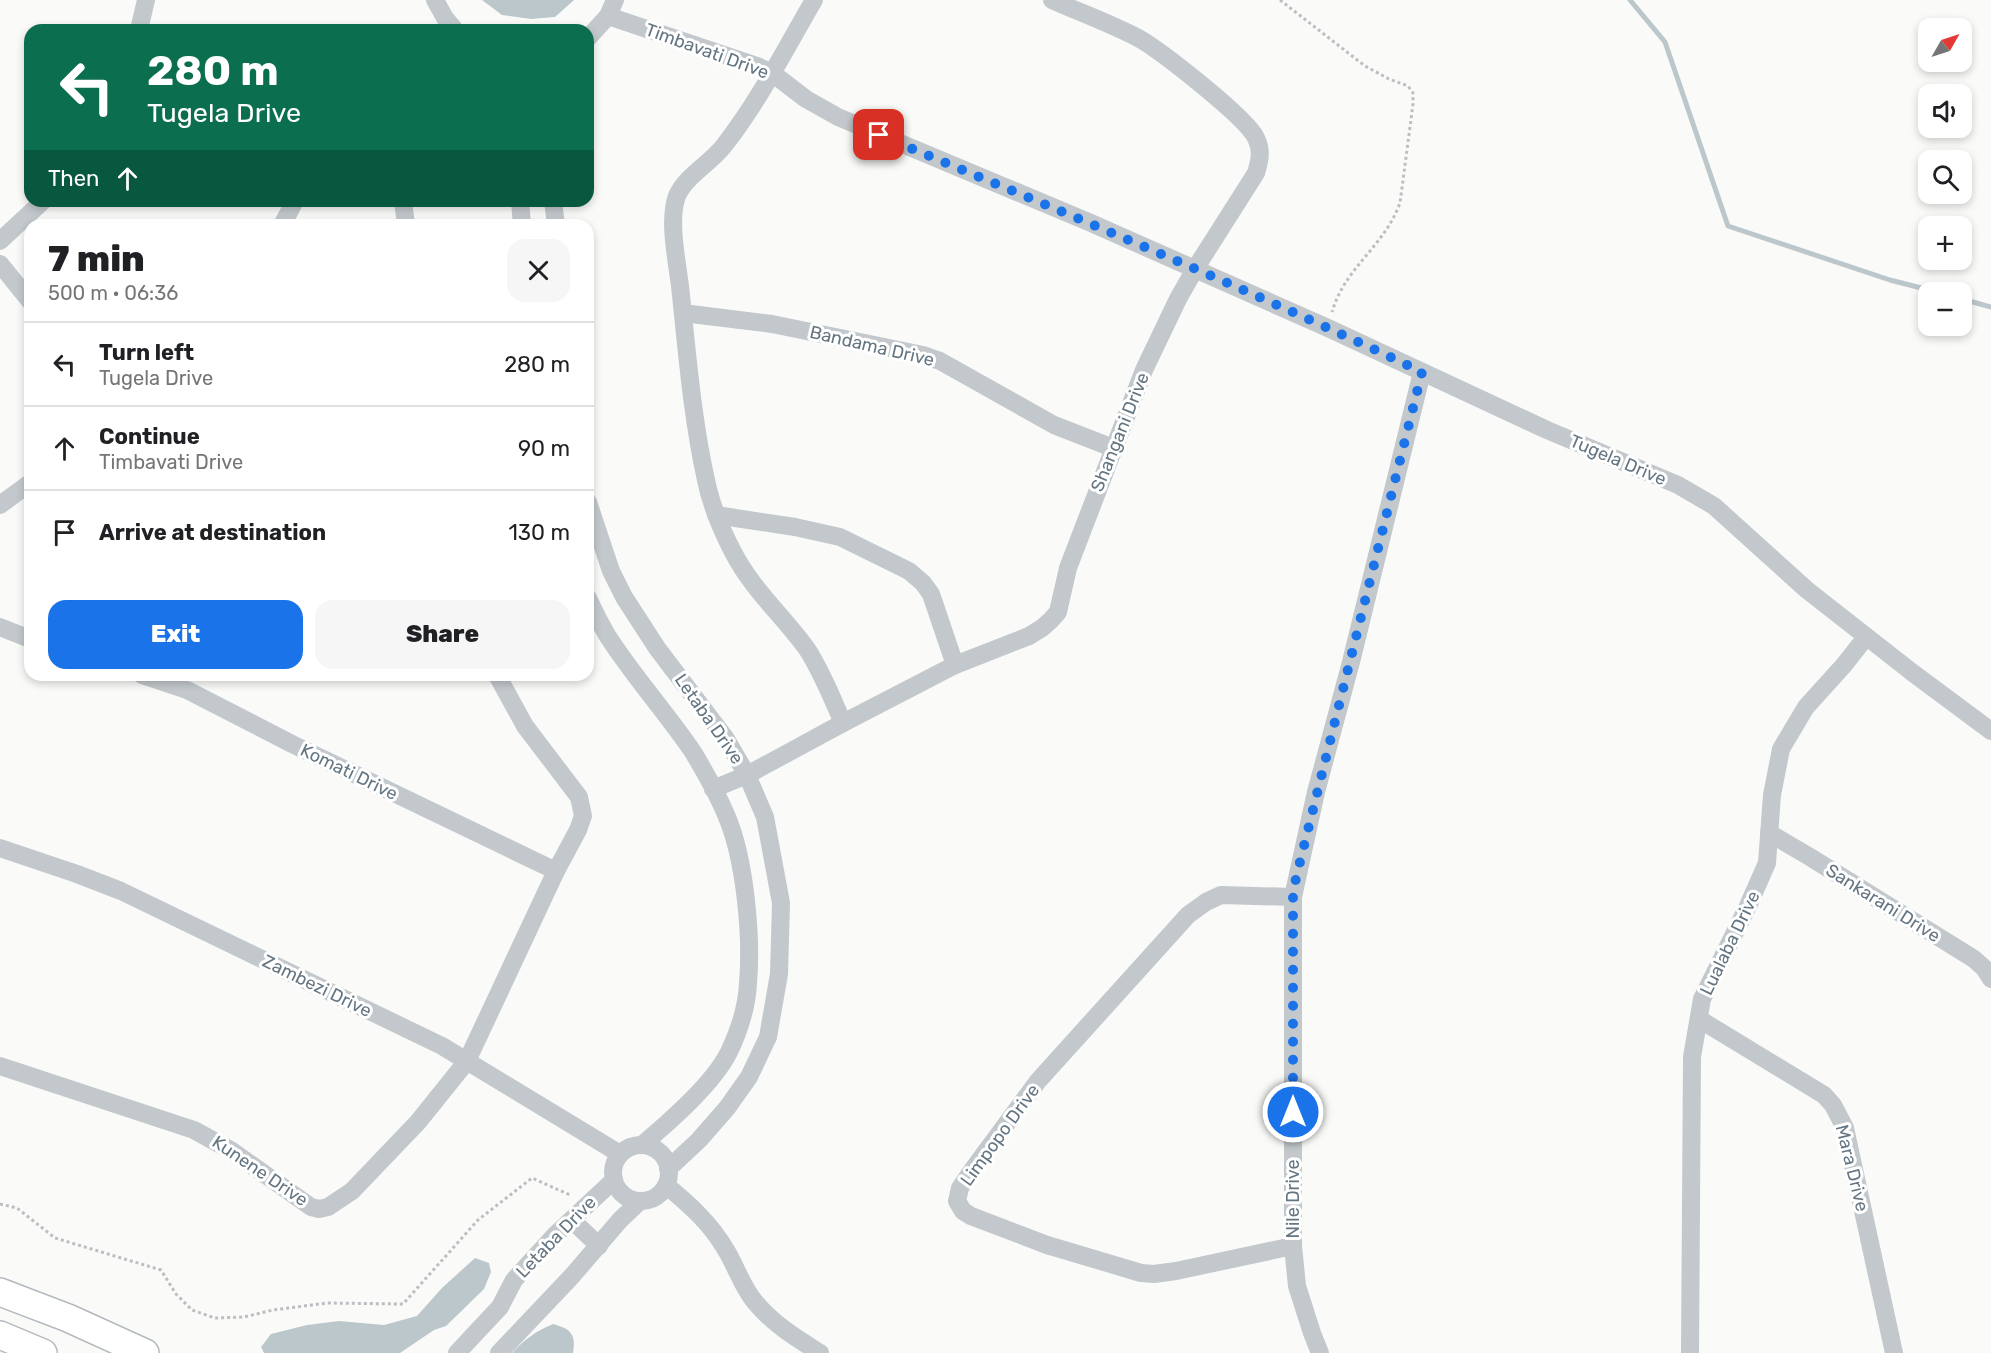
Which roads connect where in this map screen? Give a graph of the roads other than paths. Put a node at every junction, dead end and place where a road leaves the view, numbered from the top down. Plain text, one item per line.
1 (146, 0) edge
2 (435, 0) edge
3 (814, 0) edge
4 (1052, 0) edge
5 (612, 8) edge
6 (140, 24) edge
7 (450, 24) edge
8 (594, 30) edge
9 (772, 73) junction
10 (37, 207) edge
11 (0, 241) edge
12 (0, 264) edge
13 (1195, 269) junction
14 (24, 294) edge
15 (683, 313) junction
16 (1422, 372) junction
17 (1113, 448) junction
18 (24, 487) edge
19 (0, 505) edge
20 (716, 515) junction
21 (594, 520) edge
22 (594, 609) edge
23 (0, 627) edge
24 (24, 637) edge
25 (1866, 637) junction
26 (955, 665) junction
27 (160, 681) edge
28 (500, 681) edge
29 (843, 723) junction
30 (1991, 731) edge
31 (747, 775) junction
32 (713, 789) junction
33 (1769, 833) junction
34 (0, 848) edge
35 (556, 871) junction
36 (1293, 897) junction
37 (1991, 979) edge
38 (1699, 1019) junction
39 (467, 1061) junction
40 (0, 1066) edge
41 (642, 1145) junction
42 (620, 1154) junction
43 (667, 1177) junction
44 (614, 1180) junction
45 (640, 1201) junction
46 (572, 1220) junction
47 (599, 1246) junction
48 (1293, 1246) junction
49 (0, 1292) edge
50 (481, 1328) junction
51 (0, 1335) edge
52 (501, 1351) edge
53 (43, 1353) edge
54 (145, 1353) edge
55 (457, 1353) edge
56 (820, 1353) edge
57 (1320, 1353) edge
58 (1690, 1353) edge
59 (1894, 1353) edge

1 - 6 street
2 - 7 street
3 - 9 street
4 - 13 street, Shangani Drive
5 - 8 street
5 - 9 street, Timbavati Drive
9 - 13 street, Timbavati Drive
9 - 15 street
10 - 11 street
12 - 14 street
13 - 16 street, Tugela Drive
13 - 17 street, Shangani Drive
15 - 17 street, Bandama Drive
15 - 20 street
16 - 25 street, Tugela Drive
16 - 36 street, Nile Drive
17 - 26 street, Shangani Drive
18 - 19 street
20 - 26 street
20 - 29 street
21 - 31 street, Letaba Drive
22 - 32 street, Letaba Drive
23 - 24 street
25 - 30 street, Tugela Drive
25 - 33 street, Lualaba Drive
26 - 29 street, Shangani Drive
27 - 35 street, Komati Drive
28 - 35 street
29 - 31 street, Shangani Drive
31 - 32 street, Shangani Drive
31 - 43 street, Letaba Drive
32 - 41 street, Letaba Drive
33 - 37 street, Sankarani Drive
33 - 38 street, Lualaba Drive
34 - 39 street, Zambezi Drive
35 - 39 street
36 - 48 street, Nile Drive
36 - 48 street, Limpopo Drive
38 - 58 street, Lualaba Drive
38 - 59 street, Mara Drive
39 - 40 street, Kunene Drive
39 - 42 street, Zambezi Drive
41 - 42 street
41 - 43 street
42 - 44 street
43 - 45 street
43 - 56 street
44 - 45 street
44 - 46 street, Letaba Drive
45 - 47 street, Letaba Drive
46 - 47 street
46 - 50 street, Letaba Drive
47 - 52 street, Letaba Drive
48 - 57 street, Nile Drive
49 - 54 main road
50 - 52 street
50 - 55 street, Letaba Drive
51 - 53 main road

